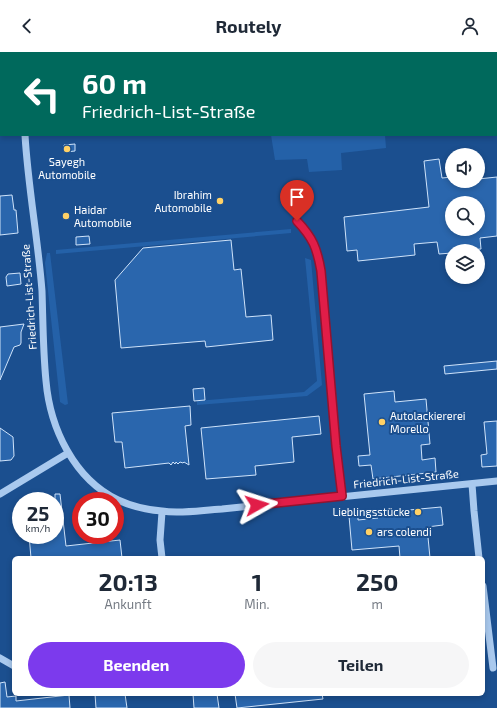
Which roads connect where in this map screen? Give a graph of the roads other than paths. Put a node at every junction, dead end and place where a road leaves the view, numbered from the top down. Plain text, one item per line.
1 (25, 136) edge
2 (297, 221) dead end
3 (68, 453) junction
4 (497, 481) edge
5 (472, 484) junction
6 (0, 494) edge
7 (342, 496) junction
8 (162, 512) junction
9 (162, 556) edge
10 (480, 556) edge
11 (485, 602) edge
12 (0, 658) edge
13 (12, 665) edge
14 (493, 668) dead end

1 - 3 street, Friedrich-List-Straße
2 - 7 street, Friedrich-List-Straße
3 - 6 street
3 - 8 street, Friedrich-List-Straße
4 - 5 street, Friedrich-List-Straße
5 - 7 street, Friedrich-List-Straße
5 - 10 street, Friedrich-List-Straße
7 - 8 street, Friedrich-List-Straße
8 - 9 street
11 - 14 street
12 - 13 street

